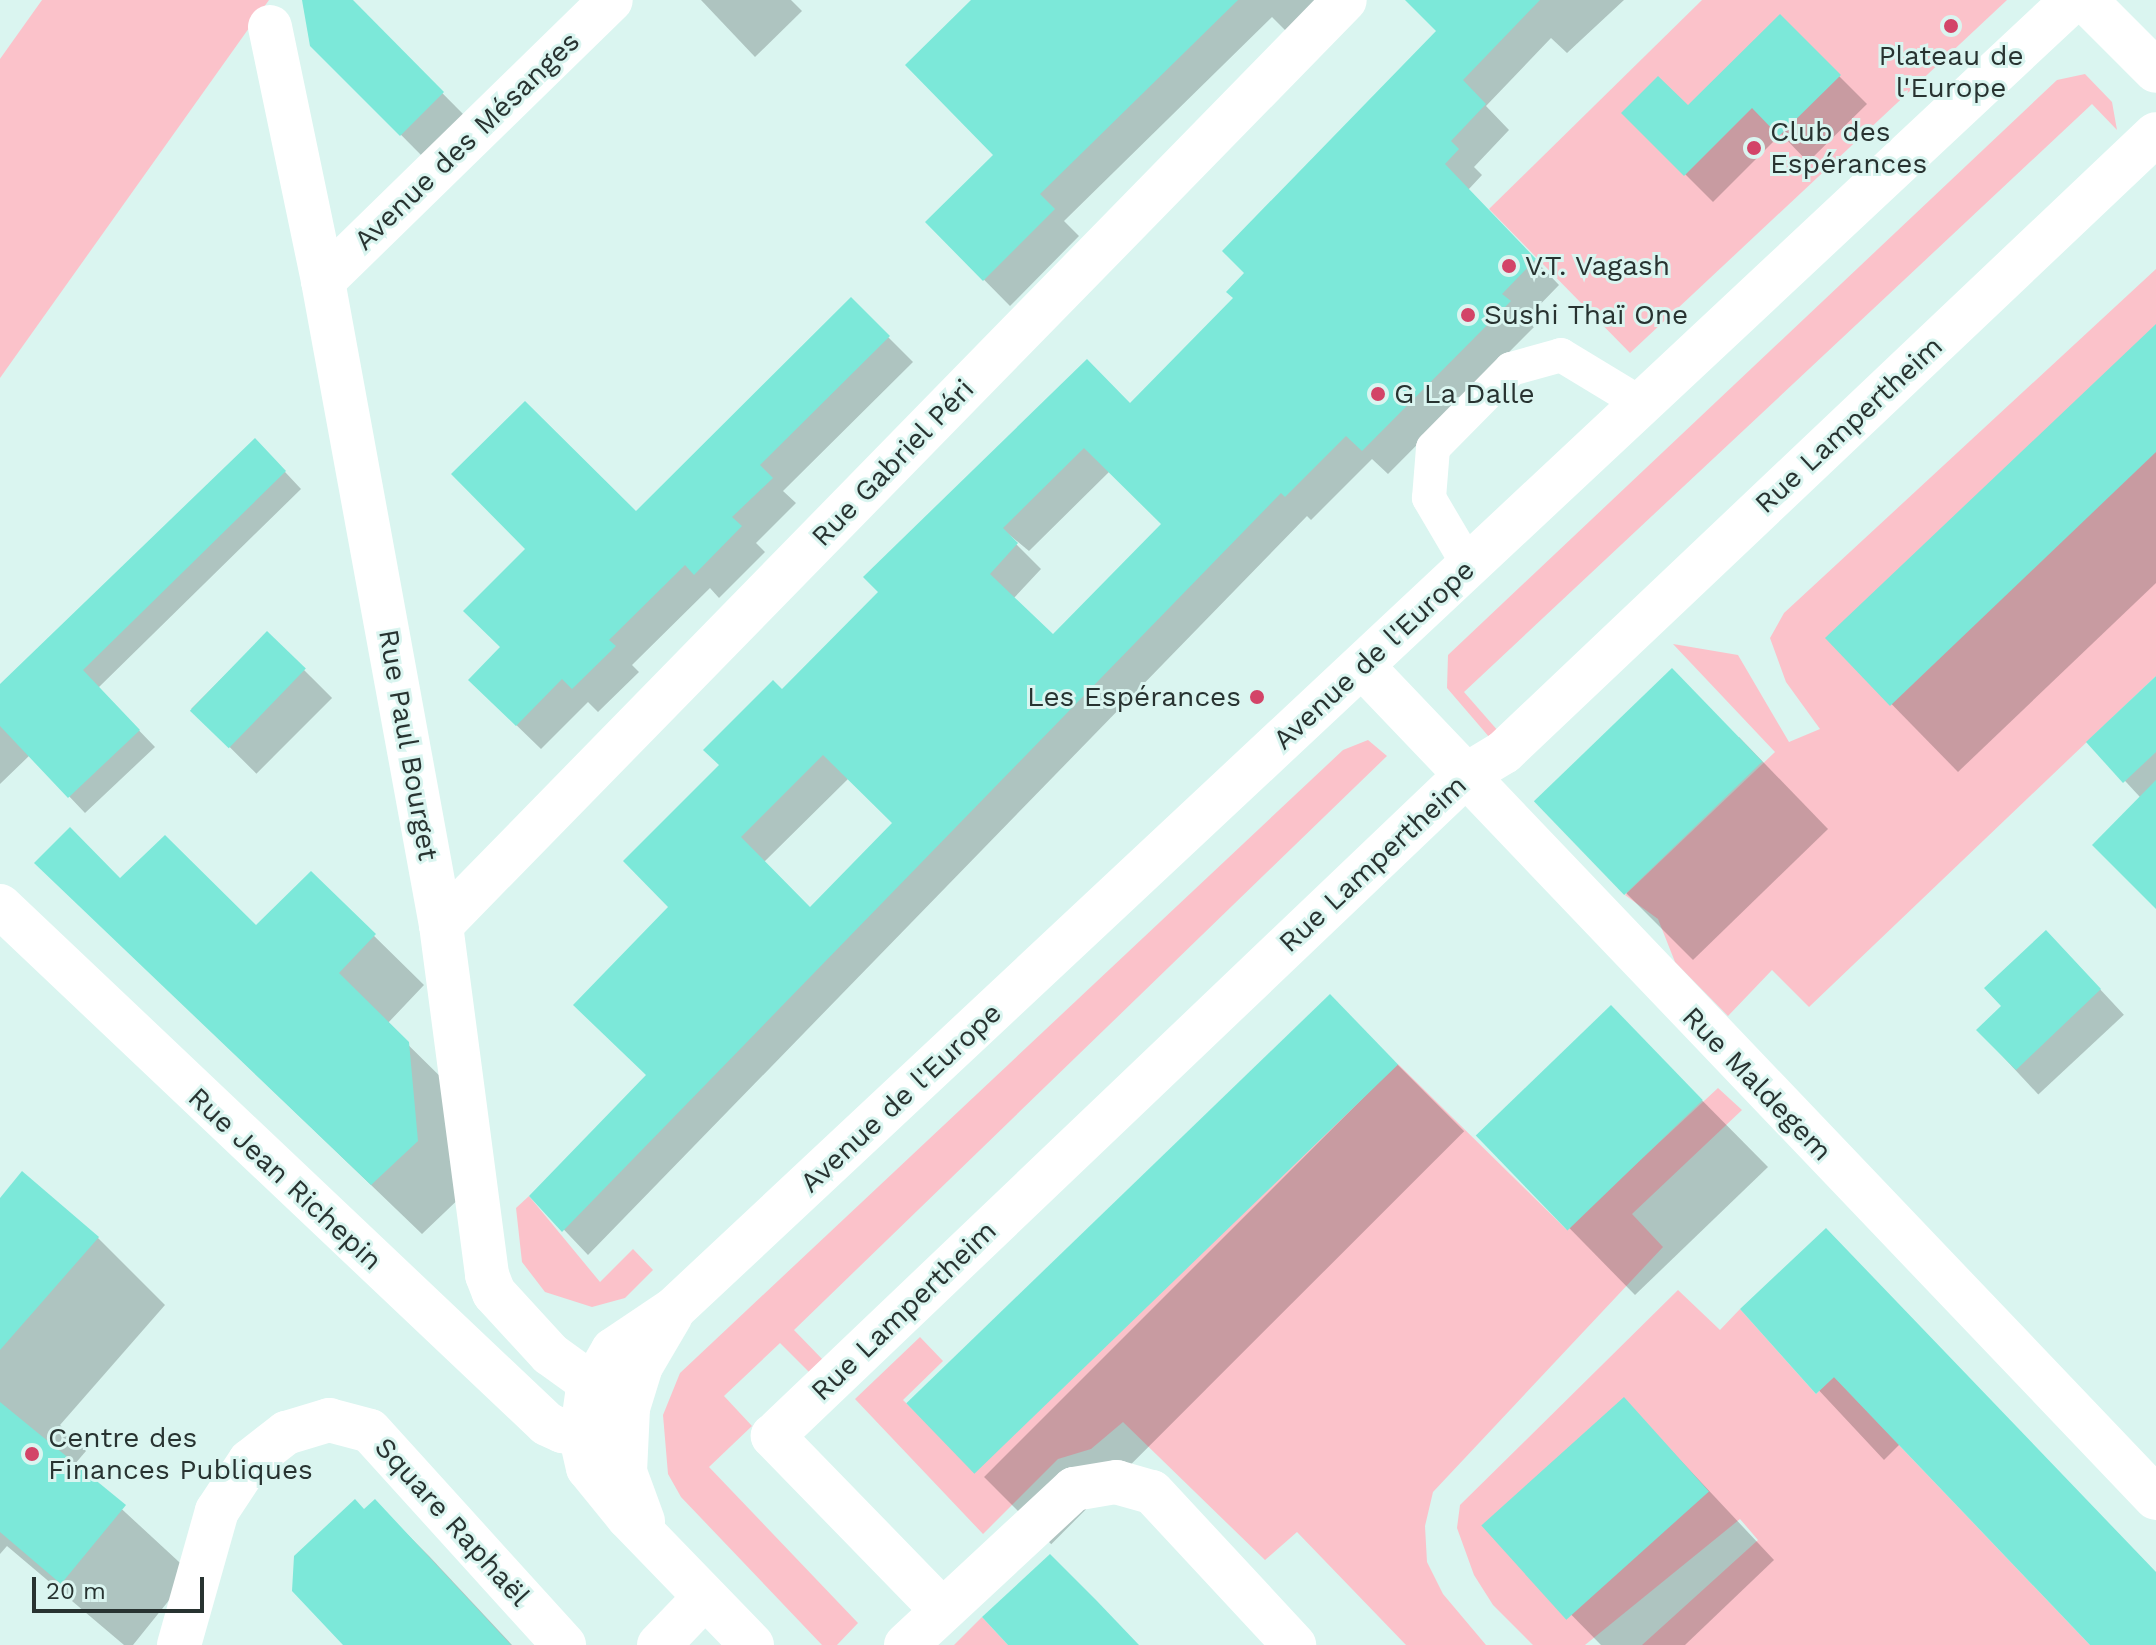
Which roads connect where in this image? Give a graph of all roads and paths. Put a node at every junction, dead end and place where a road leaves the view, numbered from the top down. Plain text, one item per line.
1 (611, 0) edge
2 (1345, 0) edge
3 (2073, 0) edge
4 (2085, 0) edge
5 (270, 27) dead end
6 (2156, 71) edge
7 (2156, 134) edge
8 (323, 281) junction
9 (1642, 404) junction
10 (1469, 566) junction
11 (1362, 666) junction
12 (1466, 775) junction
13 (0, 906) edge
14 (441, 925) junction
15 (494, 1293) junction
16 (451, 1336) junction
17 (616, 1404) junction
18 (582, 1434) junction
19 (2156, 1498) edge
20 (664, 1553) junction
21 (705, 1597) junction
22 (942, 1610) junction
23 (179, 1645) edge
24 (564, 1645) edge
25 (659, 1645) edge
26 (752, 1645) edge
27 (906, 1645) edge
28 (1294, 1645) edge

1 - 8 street, Avenue des Mésanges
2 - 14 street, Rue Gabriel Péri
3 - 9 street, Avenue de l'Europe
4 - 6 street
5 - 8 street, Rue Paul Bourget
7 - 12 street, Rue Lampertheim
8 - 14 street, Rue Paul Bourget
9 - 10 street, Avenue de l'Europe
9 - 10 lane
10 - 11 street, Avenue de l'Europe
11 - 12 street, Rue Maldegem
11 - 17 street, Avenue de l'Europe
12 - 19 street, Rue Maldegem
12 - 22 street, Rue Lampertheim
13 - 16 street, Rue Jean Richepin
14 - 15 street, Rue Paul Bourget
15 - 16 street
15 - 17 street, Rue Paul Bourget
16 - 18 street, Rue Jean Richepin
17 - 18 street, Avenue de l'Europe
17 - 20 street
18 - 20 street
20 - 21 street
21 - 25 street
21 - 26 street
22 - 27 street
22 - 28 street
23 - 24 street, Square Raphaël

